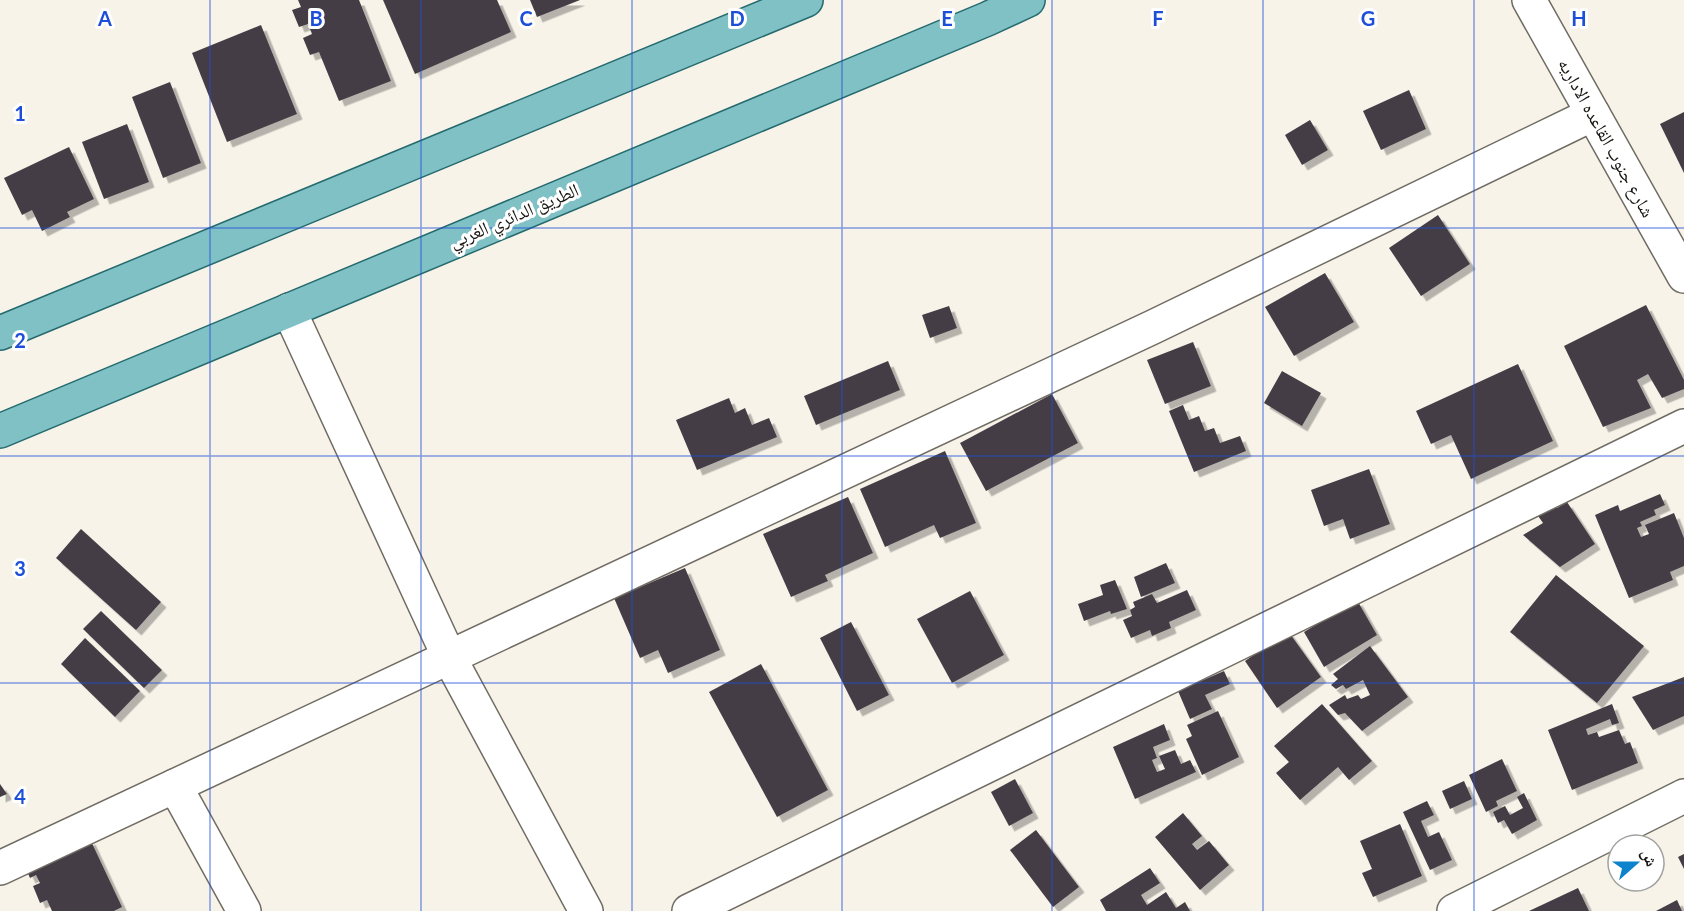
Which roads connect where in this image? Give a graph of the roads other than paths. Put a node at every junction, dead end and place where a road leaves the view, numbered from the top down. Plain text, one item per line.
1 (806, 0) edge
2 (1028, 0) edge
3 (1529, 0) edge
4 (1593, 114) junction
5 (1684, 276) edge
6 (290, 310) junction
7 (0, 333) edge
8 (1684, 426) edge
9 (0, 431) edge
10 (448, 657) junction
11 (175, 786) junction
12 (1684, 796) edge
13 (0, 868) edge
14 (244, 911) edge
15 (586, 911) edge
16 (689, 911) edge
17 (1454, 911) edge

1 - 7 main road
2 - 6 main road, الطريق الدائري الغربي
3 - 4 street, شارع جنوب القاعده الاداريه
4 - 5 street, شارع جنوب القاعده الاداريه
4 - 10 street
6 - 9 main road, الطريق الدائري الغربي
6 - 10 street
8 - 16 street
10 - 11 street
10 - 15 street
11 - 13 street
11 - 14 street
12 - 17 street

